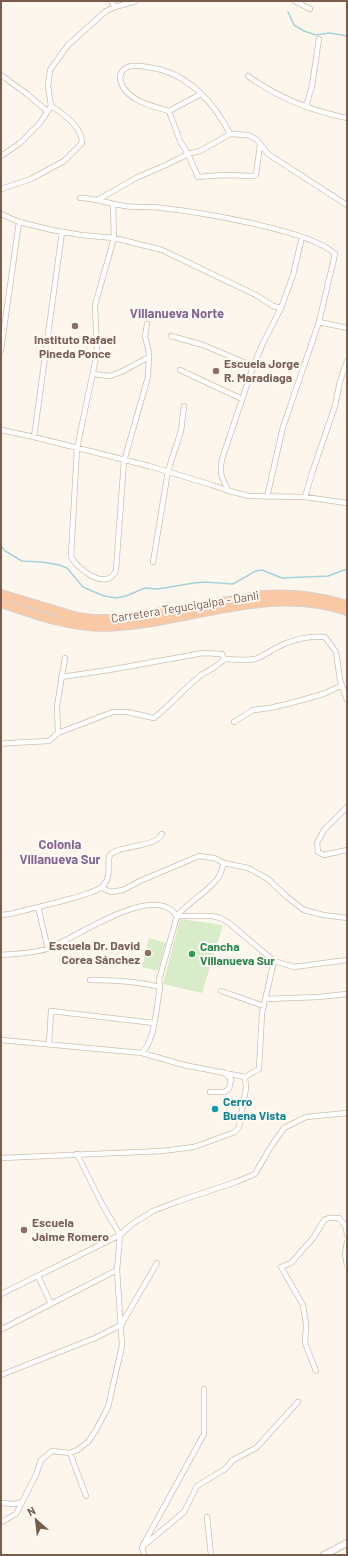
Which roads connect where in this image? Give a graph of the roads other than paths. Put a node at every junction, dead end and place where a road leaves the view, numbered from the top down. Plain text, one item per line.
1 (111, 1) edge
2 (136, 1) edge
3 (295, 1) edge
4 (115, 7) junction
5 (310, 9) dead end
6 (319, 39) dead end
7 (1, 75) edge
8 (248, 76) dead end
9 (202, 94) junction
10 (51, 106) junction
11 (306, 106) junction
12 (47, 111) junction
13 (169, 111) junction
14 (347, 118) edge
15 (230, 134) junction
16 (260, 145) junction
17 (188, 154) junction
18 (1, 156) edge
19 (1, 189) edge
20 (80, 198) dead end
21 (99, 199) junction
22 (113, 204) junction
23 (347, 205) edge
24 (1, 214) edge
25 (20, 222) junction
26 (62, 232) junction
27 (302, 237) junction
28 (114, 238) junction
29 (281, 308) junction
30 (319, 322) junction
31 (147, 324) dead end
32 (347, 328) edge
33 (171, 336) dead end
34 (1, 350) edge
35 (149, 357) junction
36 (347, 360) edge
37 (253, 366) junction
38 (180, 370) dead end
39 (93, 374) junction
40 (242, 399) junction
41 (184, 406) dead end
42 (1, 430) edge
43 (34, 437) junction
44 (77, 448) junction
45 (124, 461) junction
46 (168, 471) junction
47 (229, 491) junction
48 (267, 497) junction
49 (305, 497) junction
50 (347, 503) edge
51 (153, 562) dead end
52 (1, 594) edge
53 (1, 603) edge
54 (347, 605) edge
55 (347, 611) edge
56 (65, 658) dead end
57 (224, 659) junction
58 (61, 677) junction
59 (341, 686) junction
60 (347, 700) edge
61 (234, 722) dead end
62 (58, 732) junction
63 (1, 744) edge
64 (347, 808) edge
65 (162, 834) dead end
66 (347, 850) edge
67 (224, 863) junction
68 (102, 888) junction
69 (38, 907) junction
70 (1, 915) edge
71 (176, 916) junction
72 (347, 918) edge
73 (48, 949) junction
74 (1, 955) edge
75 (347, 960) edge
76 (274, 961) junction
77 (90, 980) dead end
78 (160, 987) junction
79 (221, 991) dead end
80 (347, 994) edge
81 (265, 999) junction
82 (264, 1006) junction
83 (154, 1023) junction
84 (1, 1040) edge
85 (49, 1044) junction
86 (142, 1053) junction
87 (223, 1072) junction
88 (245, 1077) junction
89 (210, 1092) dead end
90 (347, 1114) edge
91 (77, 1154) junction
92 (1, 1158) edge
93 (120, 1235) junction
94 (347, 1235) edge
95 (347, 1242) edge
96 (156, 1263) dead end
97 (347, 1266) edge
98 (117, 1270) junction
99 (38, 1276) junction
100 (1, 1294) edge
101 (51, 1304) junction
102 (121, 1325) junction
103 (1, 1329) edge
104 (316, 1371) dead end
105 (1, 1375) edge
106 (204, 1389) dead end
107 (298, 1402) dead end
108 (70, 1453) junction
109 (86, 1496) dead end
110 (22, 1502) junction
111 (1, 1503) edge
112 (207, 1517) dead end
113 (1, 1522) edge
114 (347, 1544) edge
115 (142, 1547) junction
116 (144, 1555) edge
117 (211, 1555) edge
118 (324, 1555) edge

1 - 4 street
2 - 4 street
3 - 5 street
4 - 10 street
6 - 11 street
7 - 12 street
8 - 11 street
9 - 13 street
9 - 13 street
9 - 15 street
10 - 12 street
10 - 19 street
11 - 14 street
12 - 18 street
13 - 17 street
15 - 16 street
15 - 17 street
16 - 17 street
16 - 23 street
17 - 21 street
20 - 21 street
21 - 22 street
22 - 27 street
22 - 28 street
24 - 25 street
25 - 26 street
25 - 34 street
26 - 28 street
26 - 43 street
27 - 29 street
27 - 30 street
28 - 29 street
28 - 39 street
29 - 37 street
30 - 32 street
30 - 48 street
31 - 35 street
33 - 37 street
35 - 39 street
35 - 45 street
36 - 49 street
37 - 40 street
38 - 40 street
39 - 44 street
40 - 47 street
41 - 46 street
42 - 43 street
43 - 44 street
44 - 45 street
44 - 45 street
45 - 46 street
46 - 47 street
46 - 51 street
47 - 48 street
48 - 49 street
49 - 50 street
52 - 54 highway, Carretera Tegucigalpa - Danli
53 - 55 highway, Carretera Tegucigalpa - Danli
56 - 58 street
57 - 58 street
57 - 59 street
57 - 62 street
58 - 62 street
59 - 60 street
59 - 61 street
62 - 63 street
64 - 66 street
65 - 68 street
67 - 68 street
67 - 71 street
67 - 72 street
68 - 69 street
69 - 70 street
69 - 73 street
71 - 73 street
71 - 76 street
71 - 78 street
73 - 74 street
75 - 76 street
76 - 81 street
77 - 78 street
78 - 83 street
79 - 82 street
80 - 81 street
81 - 82 street
82 - 88 street
83 - 85 street
83 - 86 street
84 - 85 street
85 - 86 street
86 - 87 street
87 - 88 street
87 - 89 street
88 - 91 street
90 - 93 street
91 - 92 street
91 - 93 street
93 - 98 street
93 - 99 street
94 - 104 street
95 - 97 street
96 - 102 street
98 - 101 street
98 - 102 street
99 - 100 street
99 - 101 street
101 - 103 street
102 - 105 street
102 - 108 street
106 - 115 street
107 - 115 street
108 - 109 street
108 - 110 street
110 - 111 street
110 - 113 street
112 - 117 street
114 - 118 street
115 - 116 street

